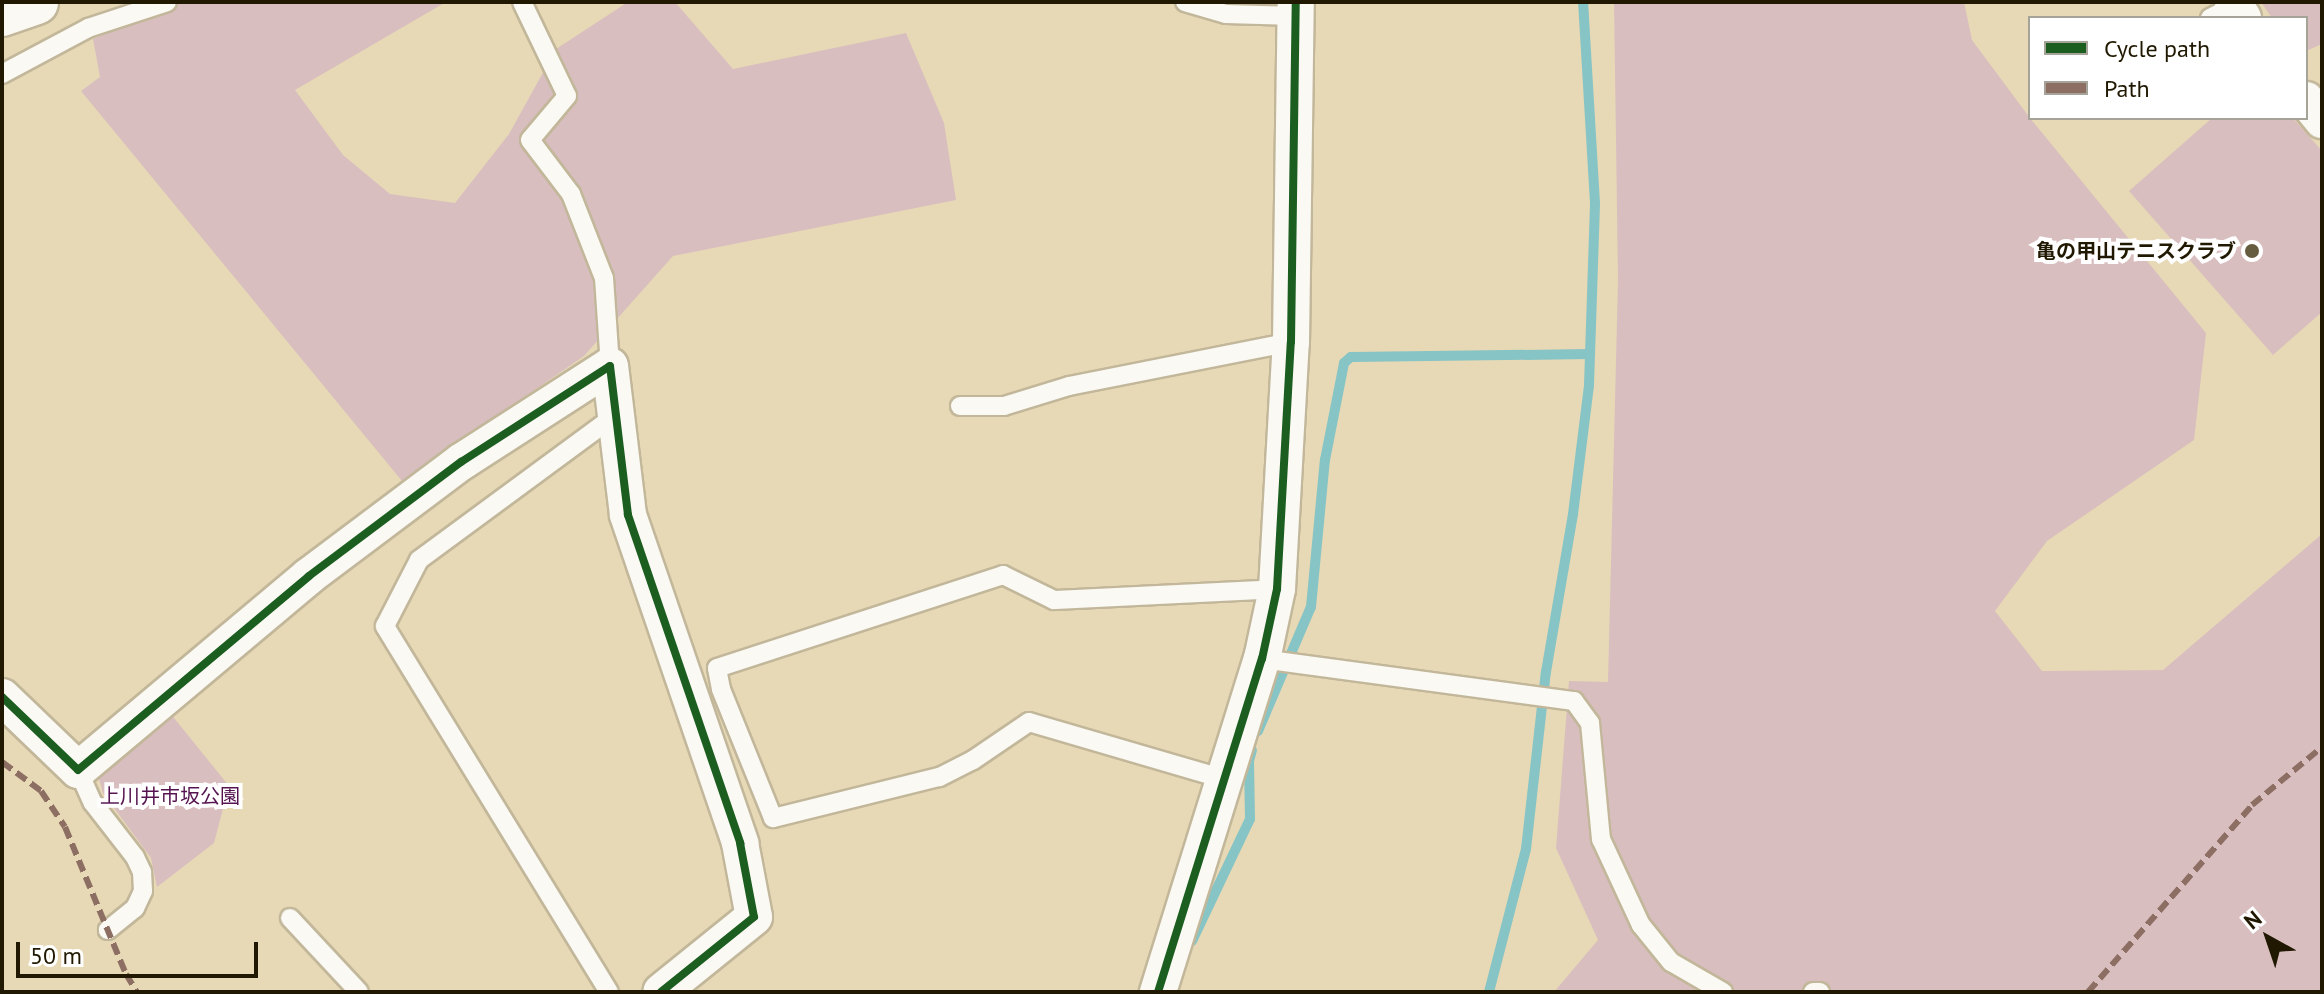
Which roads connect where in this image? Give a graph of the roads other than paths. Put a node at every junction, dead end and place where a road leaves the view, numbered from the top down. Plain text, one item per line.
1 (36, 2) edge
2 (167, 2) edge
3 (522, 2) edge
4 (1185, 2) edge
5 (1296, 9) edge
6 (2, 14) edge
7 (2, 74) edge
8 (2308, 102) edge
9 (2322, 120) edge
10 (1291, 342) junction
11 (610, 366) junction
12 (960, 406) dead end
13 (617, 414) junction
14 (1277, 589) junction
15 (1262, 659) junction
16 (2, 697) edge
17 (78, 770) junction
18 (1224, 779) junction
19 (290, 918) dead end
20 (108, 930) dead end
21 (359, 992) edge
22 (609, 992) edge
23 (661, 992) edge
24 (1158, 992) edge
25 (1723, 992) edge
26 (1813, 992) edge
27 (1820, 992) edge

1 - 6 highway
2 - 7 lane
3 - 11 lane
4 - 5 lane
5 - 10 street
8 - 9 street
10 - 12 lane
10 - 14 street
11 - 13 street
11 - 17 street
13 - 22 lane
13 - 23 street
14 - 15 street
14 - 18 lane
15 - 18 street
15 - 25 lane
16 - 17 street
17 - 20 lane
18 - 24 street
19 - 21 lane
26 - 27 lane

